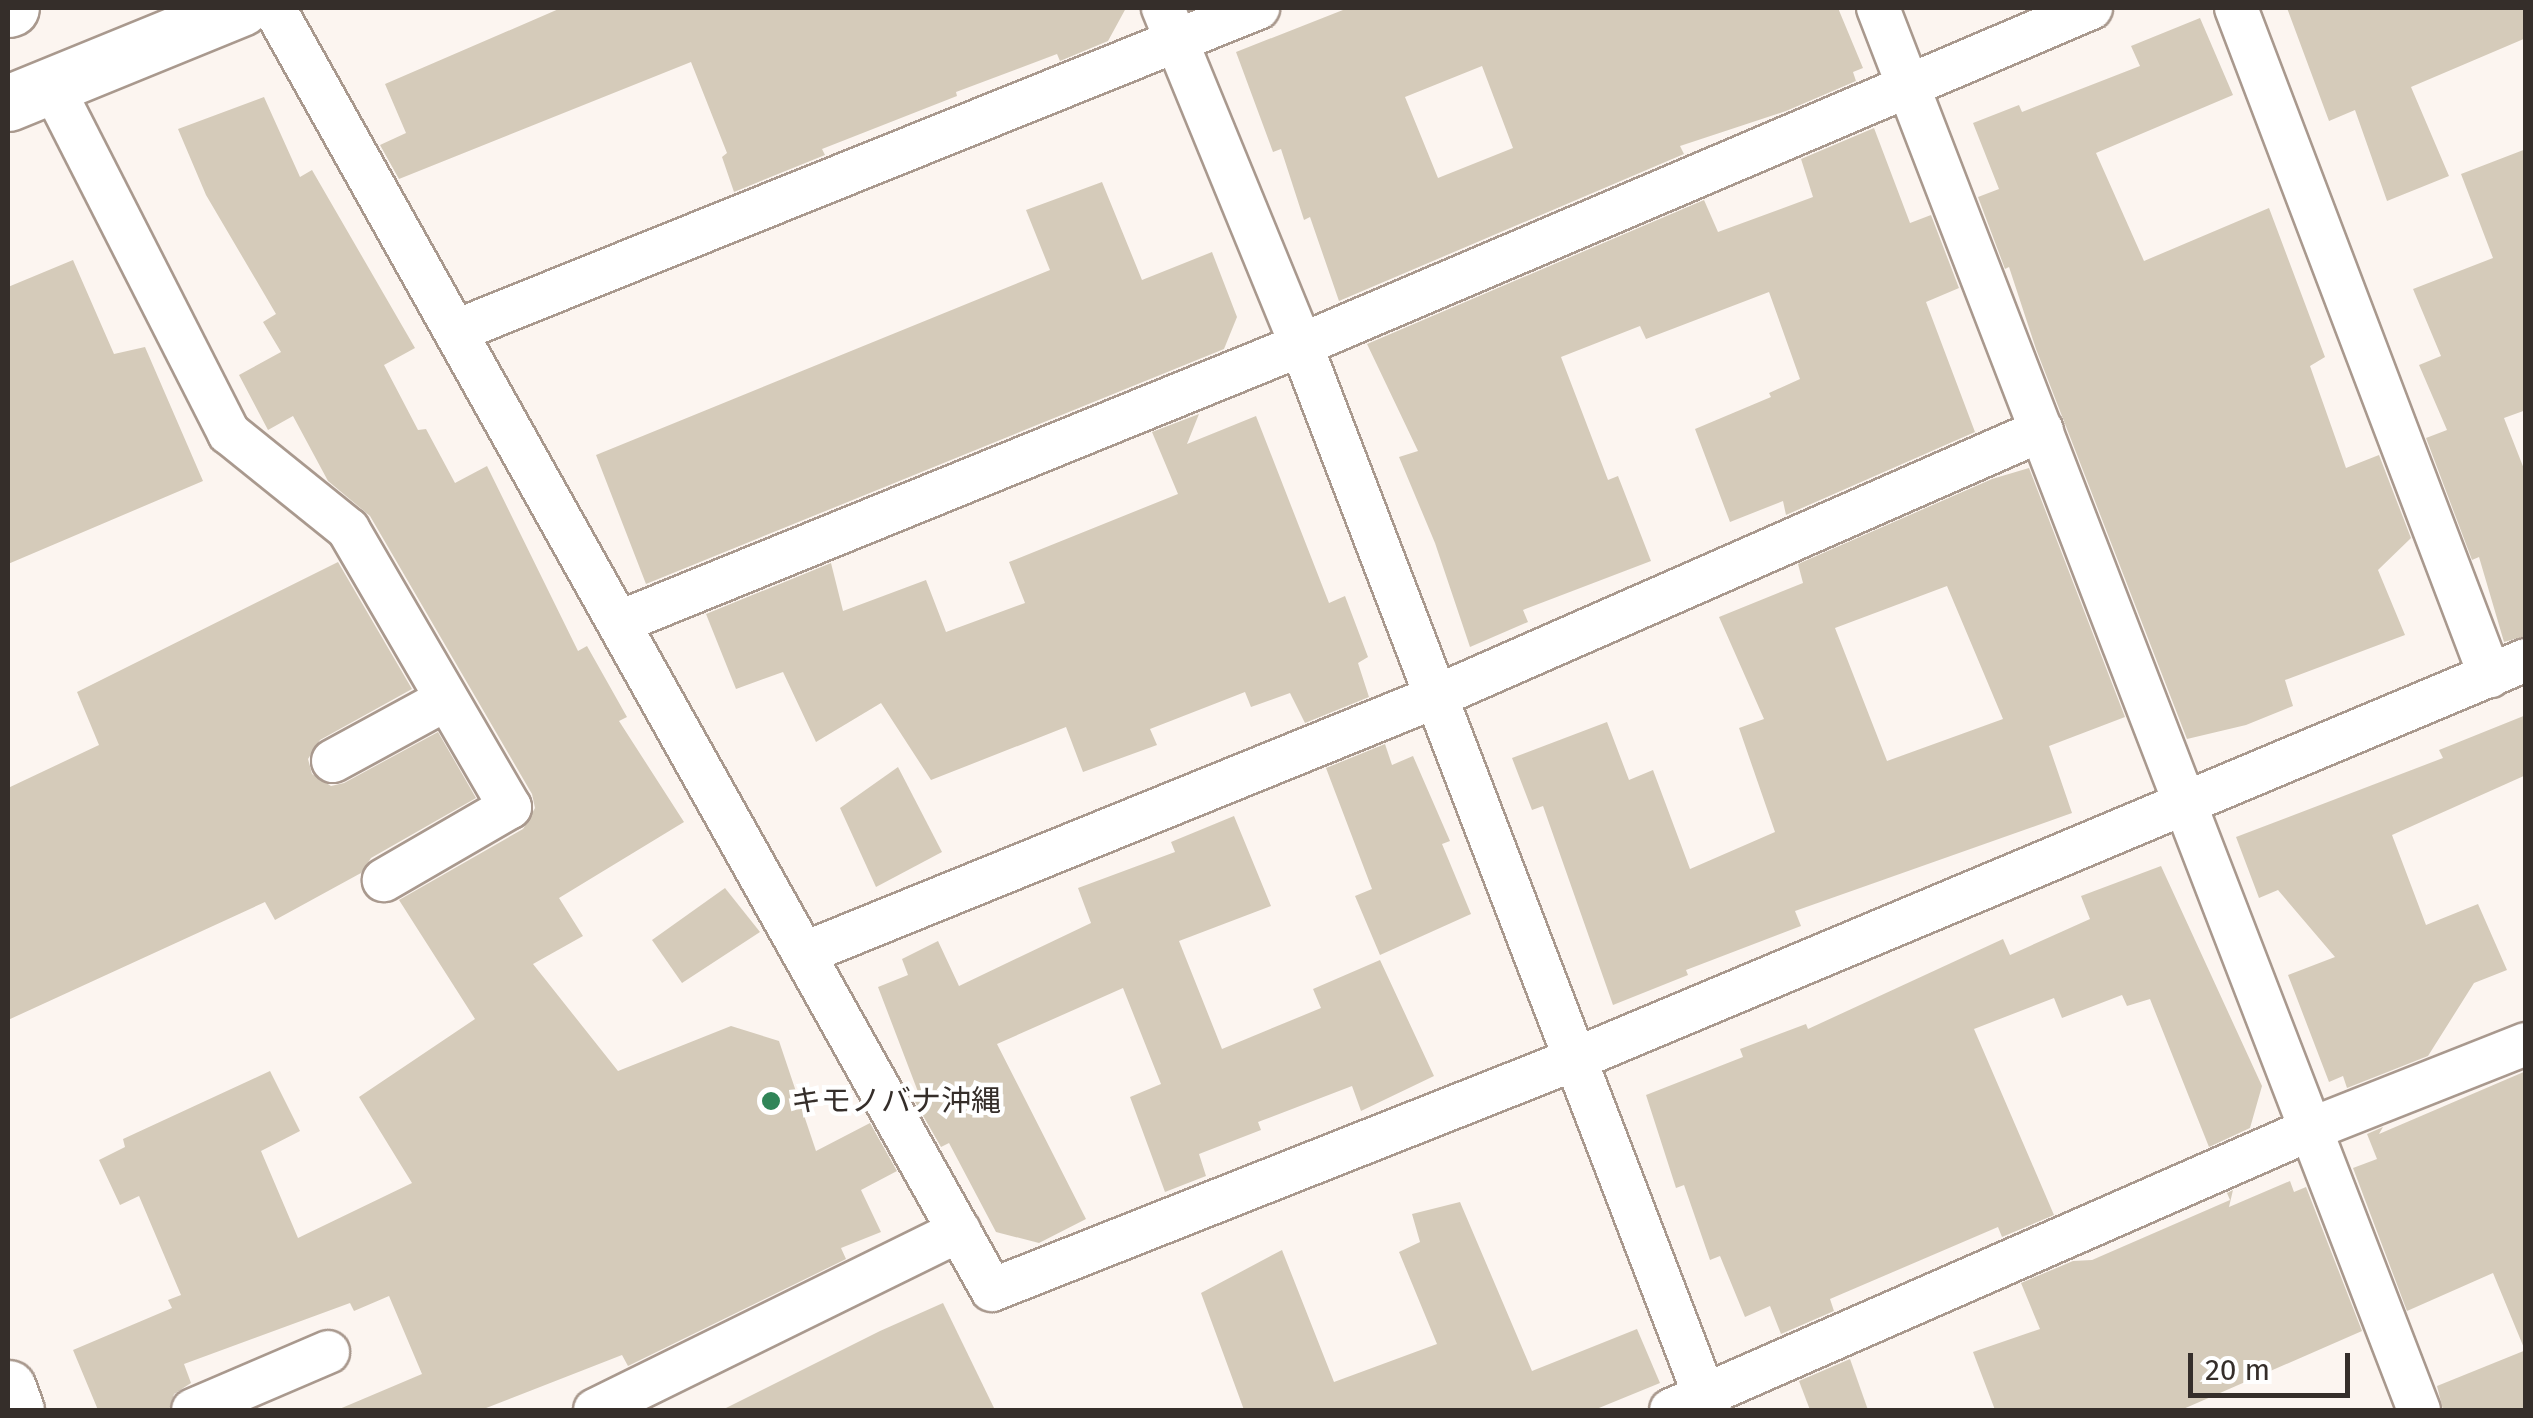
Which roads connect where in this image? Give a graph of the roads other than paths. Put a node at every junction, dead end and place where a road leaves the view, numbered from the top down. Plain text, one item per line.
1 (241, 8) edge
2 (274, 8) edge
3 (1258, 8) edge
4 (1878, 8) edge
5 (2091, 8) edge
6 (2236, 8) edge
7 (1170, 25) edge
8 (1910, 86) junction
9 (30, 93) edge
10 (456, 331) junction
11 (1301, 345) junction
12 (2042, 430) junction
13 (620, 622) junction
14 (2508, 668) edge
15 (1435, 697) junction
16 (446, 700) junction
17 (333, 761) dead end
18 (2187, 806) junction
19 (384, 880) dead end
20 (806, 953) junction
21 (2526, 1044) edge
22 (1573, 1060) junction
23 (2311, 1129) junction
24 (959, 1231) junction
25 (328, 1352) dead end
26 (8, 1388) edge
27 (1695, 1406) edge
28 (16, 1410) edge
29 (193, 1410) edge
30 (595, 1410) edge
31 (2419, 1410) edge

1 - 9 main road
2 - 10 street
3 - 7 street
4 - 8 street
5 - 8 street
6 - 14 street
7 - 10 street
7 - 11 street
8 - 11 street
8 - 12 street
9 - 16 street
10 - 13 street
11 - 13 street
11 - 15 street
12 - 15 street
12 - 18 street
13 - 20 street
14 - 18 street
15 - 20 street
15 - 22 street
16 - 17 street
16 - 19 street
18 - 22 street
18 - 23 street
20 - 24 street
21 - 23 street
22 - 24 street
22 - 27 street
23 - 27 street
23 - 31 street
24 - 30 street
25 - 29 street
26 - 28 main road

